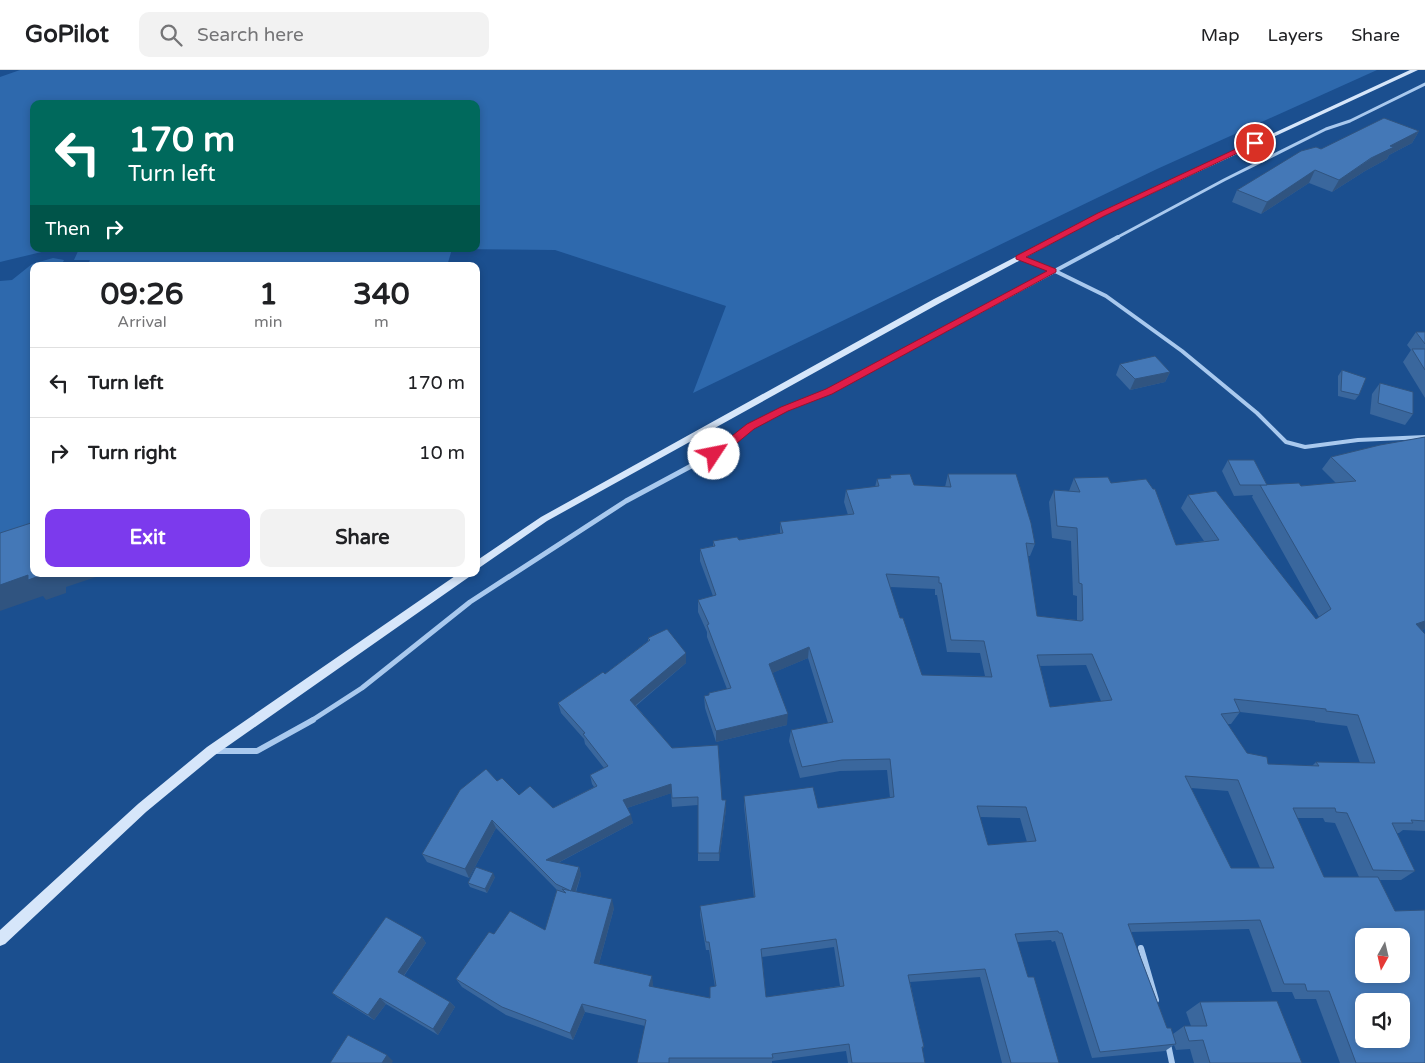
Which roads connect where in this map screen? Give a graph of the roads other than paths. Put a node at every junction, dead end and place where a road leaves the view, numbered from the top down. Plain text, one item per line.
1 (1415, 70) edge
2 (1425, 84) edge
3 (1019, 257) junction
4 (1053, 270) junction
5 (1425, 437) edge
6 (480, 563) edge
7 (461, 577) edge
8 (211, 750) junction
9 (0, 939) edge
10 (1141, 948) dead end
11 (1159, 1011) edge
12 (1166, 1038) edge
13 (1172, 1063) edge

1 - 3 main road
2 - 4 street
3 - 4 street
3 - 6 main road
4 - 5 street
4 - 8 street
7 - 8 main road
8 - 9 main road
10 - 11 street
12 - 13 street

